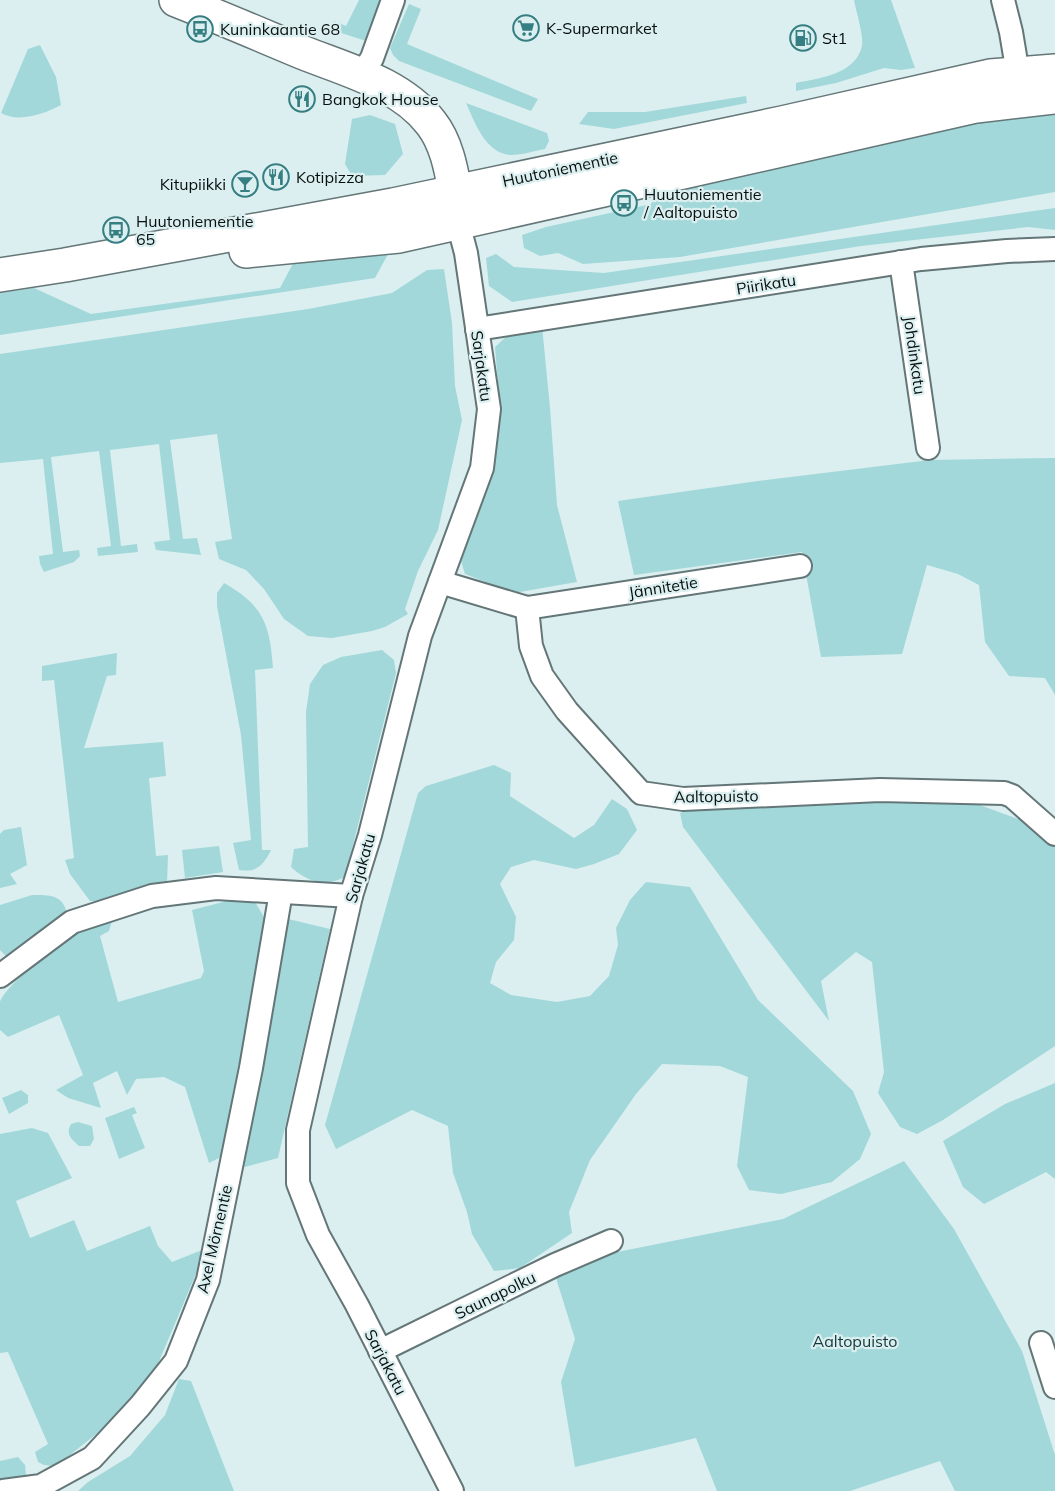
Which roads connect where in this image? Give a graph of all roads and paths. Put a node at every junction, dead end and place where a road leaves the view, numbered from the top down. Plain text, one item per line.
1 (176, 0) edge
2 (393, 0) edge
3 (1003, 0) edge
4 (1015, 56) dead end
5 (1055, 71) edge
6 (362, 76) junction
7 (1055, 97) edge
8 (457, 207) junction
9 (1055, 249) edge
10 (901, 262) junction
11 (0, 275) edge
12 (477, 329) junction
13 (928, 448) dead end
14 (800, 566) dead end
15 (440, 582) junction
16 (527, 608) junction
17 (1055, 834) edge
18 (281, 892) junction
19 (351, 896) junction
20 (0, 976) edge
21 (611, 1241) dead end
22 (1041, 1343) dead end
23 (380, 1351) junction
24 (1055, 1387) edge
25 (3, 1491) edge
26 (452, 1491) edge

1 - 6 main road
2 - 6 street
3 - 4 street
5 - 8 main road, Huutoniementie
6 - 8 main road
7 - 8 main road, Huutoniementie
8 - 11 main road, Huutoniementie
8 - 12 street, Sarjakatu
9 - 10 street, Piirikatu
10 - 12 street, Piirikatu
10 - 13 street, Johdinkatu
12 - 15 street, Sarjakatu
14 - 16 street, Jännitetie
15 - 16 street
15 - 19 street, Sarjakatu
16 - 17 street, Aaltopuisto
18 - 19 street
18 - 20 street
18 - 25 street, Axel Mörnentie
19 - 23 street, Sarjakatu
21 - 23 street, Saunapolku
22 - 24 street
23 - 26 street, Sarjakatu

